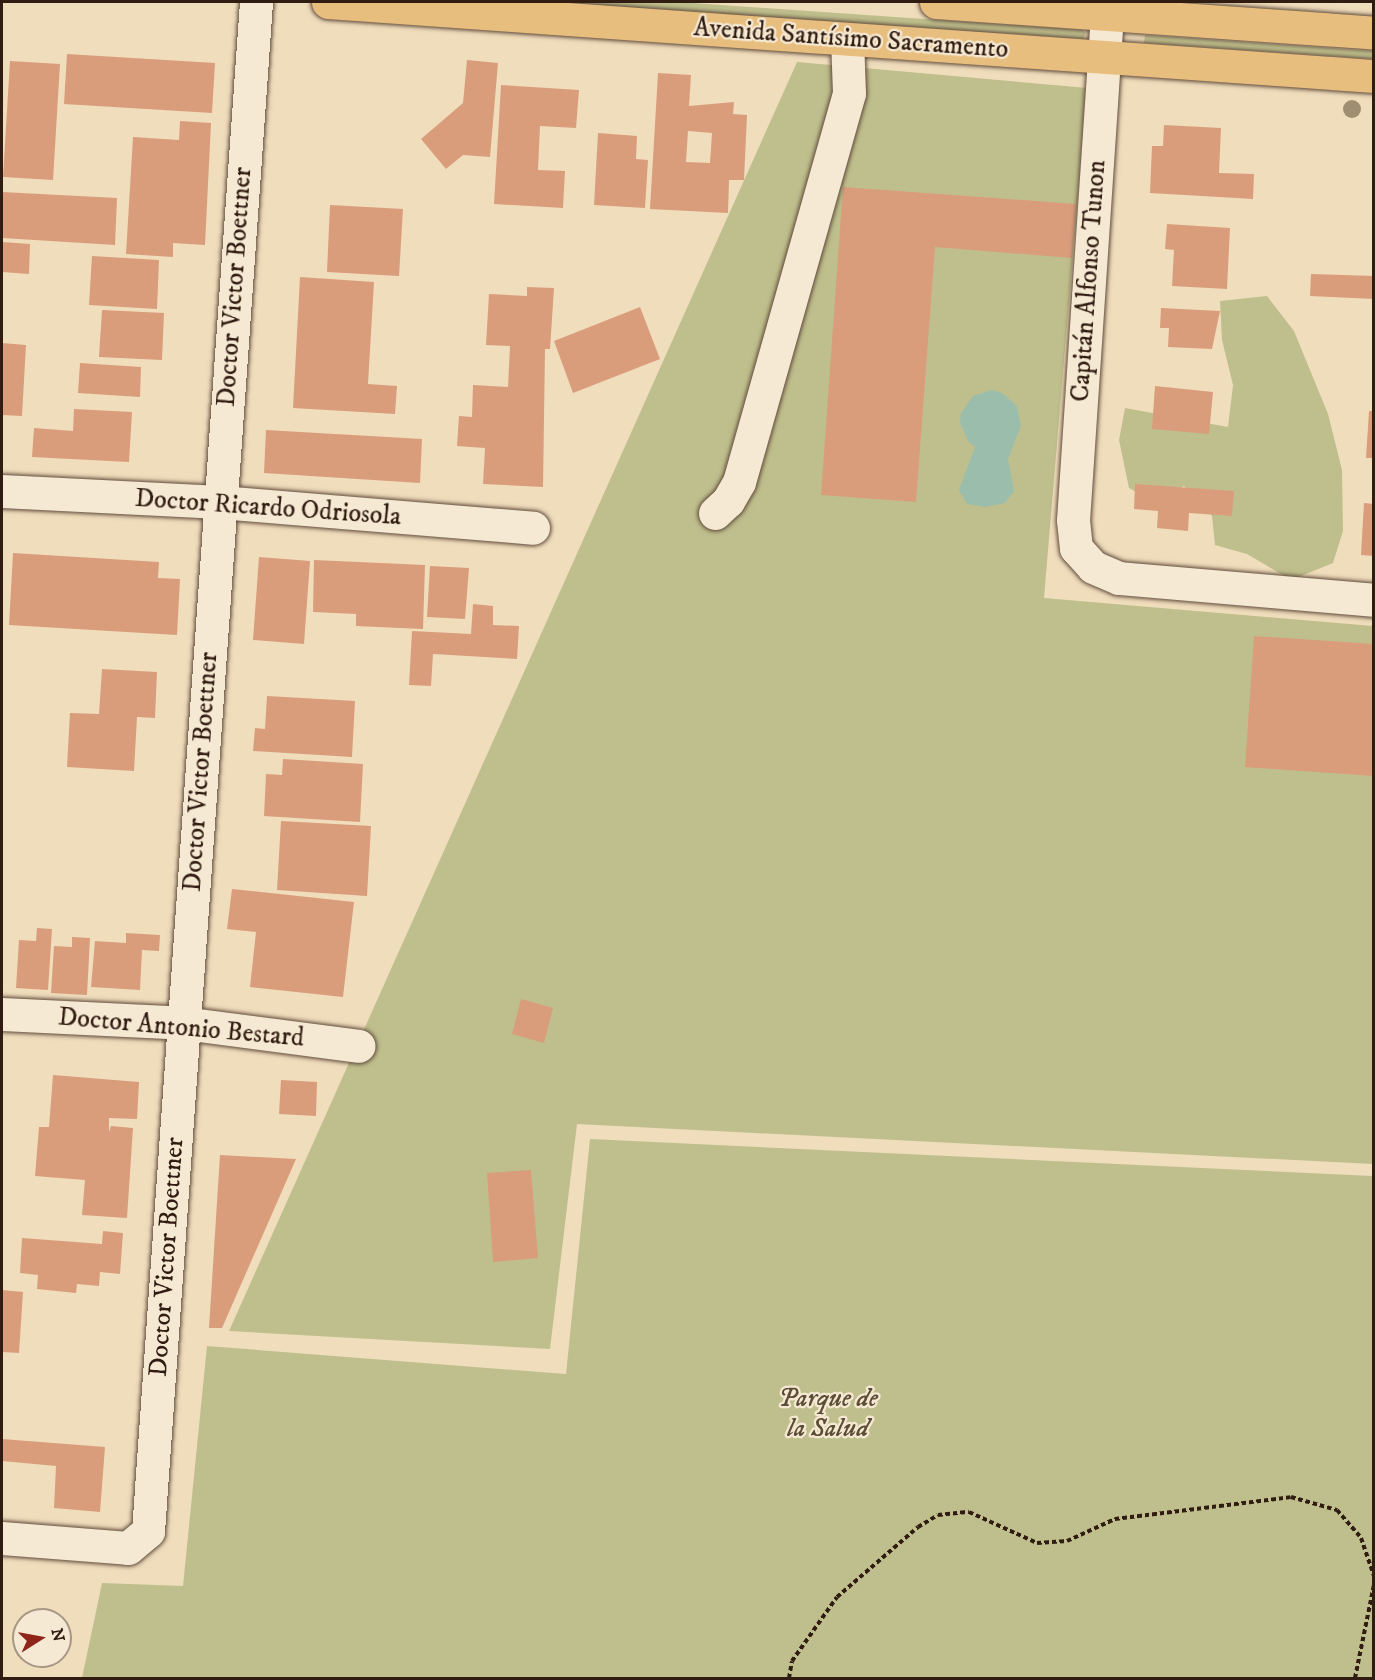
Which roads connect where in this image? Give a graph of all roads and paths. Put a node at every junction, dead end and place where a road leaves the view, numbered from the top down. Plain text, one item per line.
1 (256, 2) edge
2 (328, 2) edge
3 (936, 2) edge
4 (445, 5) edge
5 (1107, 14) junction
6 (1374, 33) edge
7 (847, 39) junction
8 (1105, 58) junction
9 (1374, 76) edge
10 (2, 491) edge
11 (220, 502) junction
12 (715, 513) dead end
13 (533, 528) dead end
14 (1374, 600) edge
15 (2, 1014) edge
16 (183, 1023) junction
17 (359, 1046) dead end
18 (2, 1538) edge
19 (1374, 1576) edge
20 (1374, 1585) edge
21 (789, 1678) edge
22 (1355, 1678) edge

1 - 11 street, Doctor Victor Boettner
2 - 4 main road, Avenida Santísimo Sacramento
3 - 5 main road, Avenida Santísimo Sacramento
4 - 7 main road, Avenida Santísimo Sacramento
5 - 6 main road, Avenida Santísimo Sacramento
5 - 8 street, Capitán Alfonso Tunon
7 - 8 main road, Avenida Santísimo Sacramento
7 - 12 street
8 - 9 main road, Avenida Santísimo Sacramento
8 - 14 street, Capitán Alfonso Tunon
10 - 11 street, Doctor Ricardo Odriosola
11 - 13 street, Doctor Ricardo Odriosola
11 - 16 street, Doctor Victor Boettner
15 - 16 street, Doctor Antonio Bestard
16 - 17 street, Doctor Antonio Bestard
16 - 18 street, Doctor Victor Boettner
19 - 21 path
20 - 22 path

